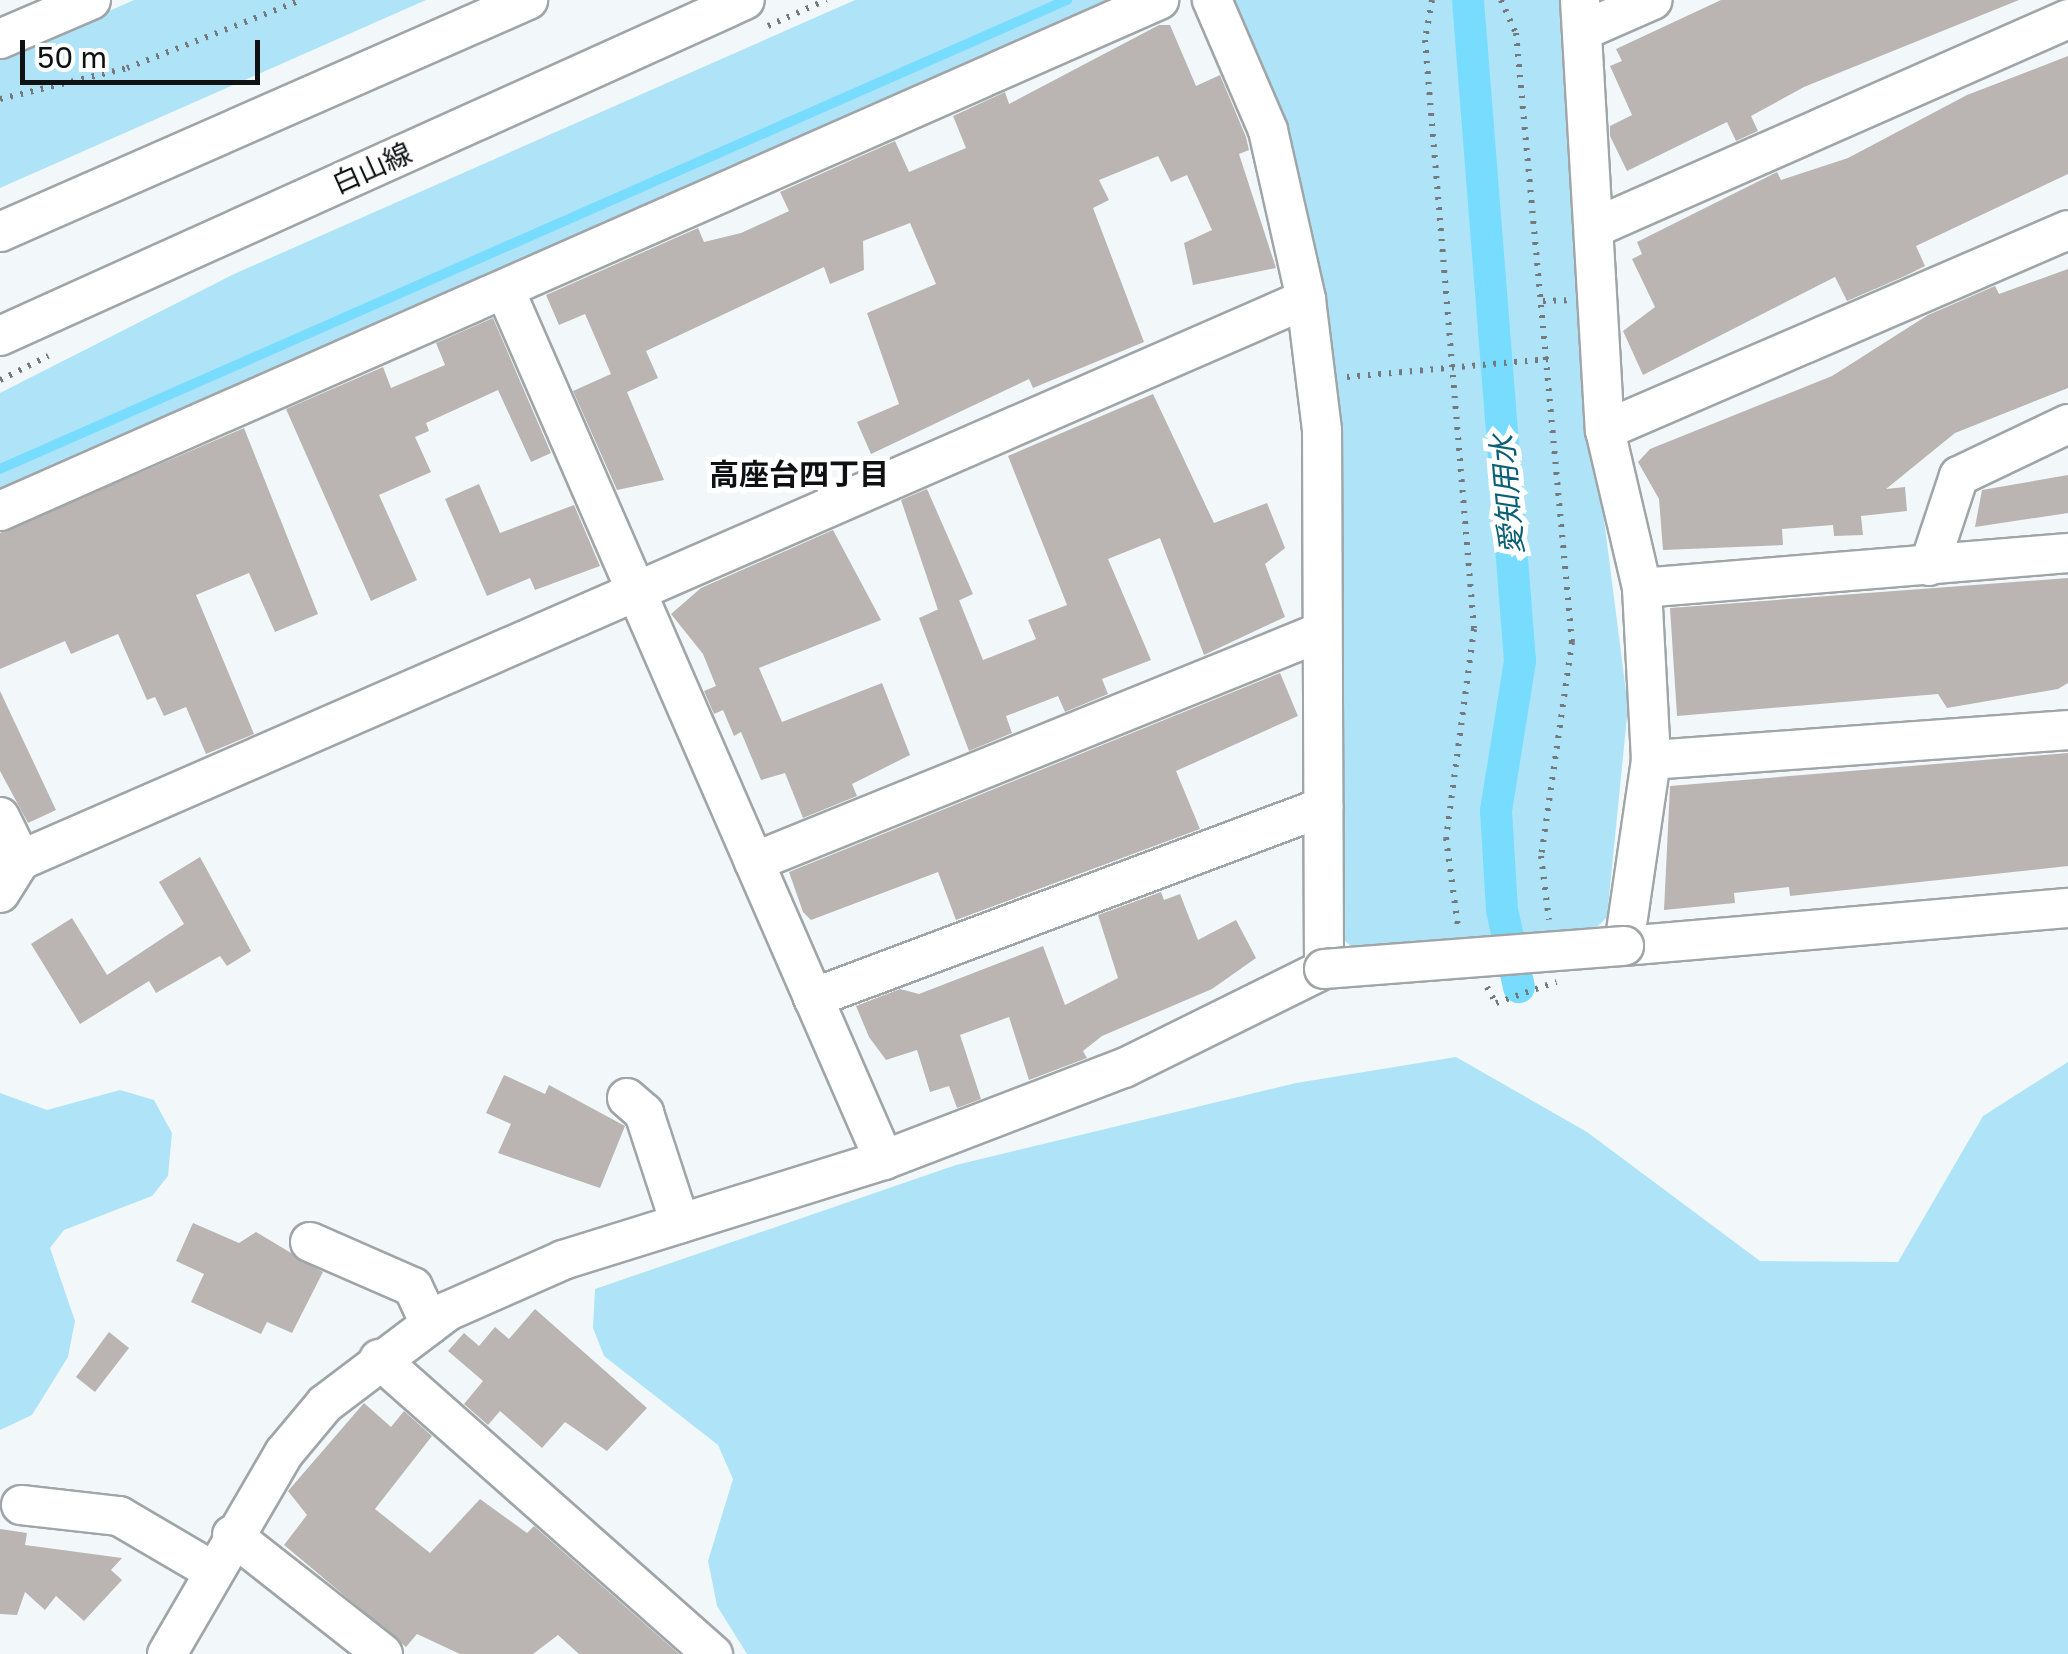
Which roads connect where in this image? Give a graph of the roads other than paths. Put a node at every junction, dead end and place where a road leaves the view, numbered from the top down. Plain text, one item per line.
1 (91, 0) edge
2 (528, 0) edge
3 (744, 0) edge
4 (1159, 0) edge
5 (1212, 0) edge
6 (1653, 0) edge
7 (1581, 15) edge
8 (2068, 20) edge
9 (0, 40) edge
10 (1594, 228) junction
11 (2068, 230) edge
12 (0, 232) edge
13 (505, 290) junction
14 (1306, 299) junction
15 (0, 336) edge
16 (2068, 424) edge
17 (1606, 430) junction
18 (0, 511) edge
19 (2068, 553) edge
20 (1929, 566) junction
21 (1642, 588) junction
22 (636, 590) junction
23 (1322, 632) junction
24 (2068, 730) edge
25 (1650, 760) junction
26 (1323, 807) junction
27 (0, 816) edge
28 (22, 860) junction
29 (754, 862) junction
30 (0, 892) edge
31 (2068, 908) edge
32 (1624, 946) junction
33 (1324, 970) junction
34 (813, 998) junction
35 (627, 1098) dead end
36 (884, 1160) junction
37 (680, 1224) junction
38 (310, 1242) dead end
39 (430, 1324) junction
40 (379, 1359) junction
41 (21, 1504) dead end
42 (232, 1535) junction
43 (211, 1570) junction
44 (167, 1654) edge
45 (383, 1654) edge
46 (713, 1654) edge

1 - 9 street
2 - 12 street
3 - 15 street, 白山線
4 - 13 street
5 - 14 street
6 - 7 street
7 - 10 street
8 - 10 street
10 - 17 street
11 - 17 street
13 - 18 street
13 - 22 street
14 - 22 street
14 - 23 street
16 - 20 street
17 - 21 street
19 - 20 street
20 - 21 street
21 - 25 street
22 - 28 street
22 - 29 street
23 - 26 street
23 - 29 street
24 - 25 street
25 - 32 street
26 - 33 street
26 - 34 street
27 - 28 street
28 - 30 street
29 - 34 street
31 - 32 street
32 - 33 street, bridge
33 - 36 street
34 - 36 street
35 - 37 street
36 - 37 street
37 - 39 street
38 - 39 street
39 - 40 street
40 - 42 street
40 - 46 street
41 - 43 street
42 - 43 street
42 - 45 street
43 - 44 street

